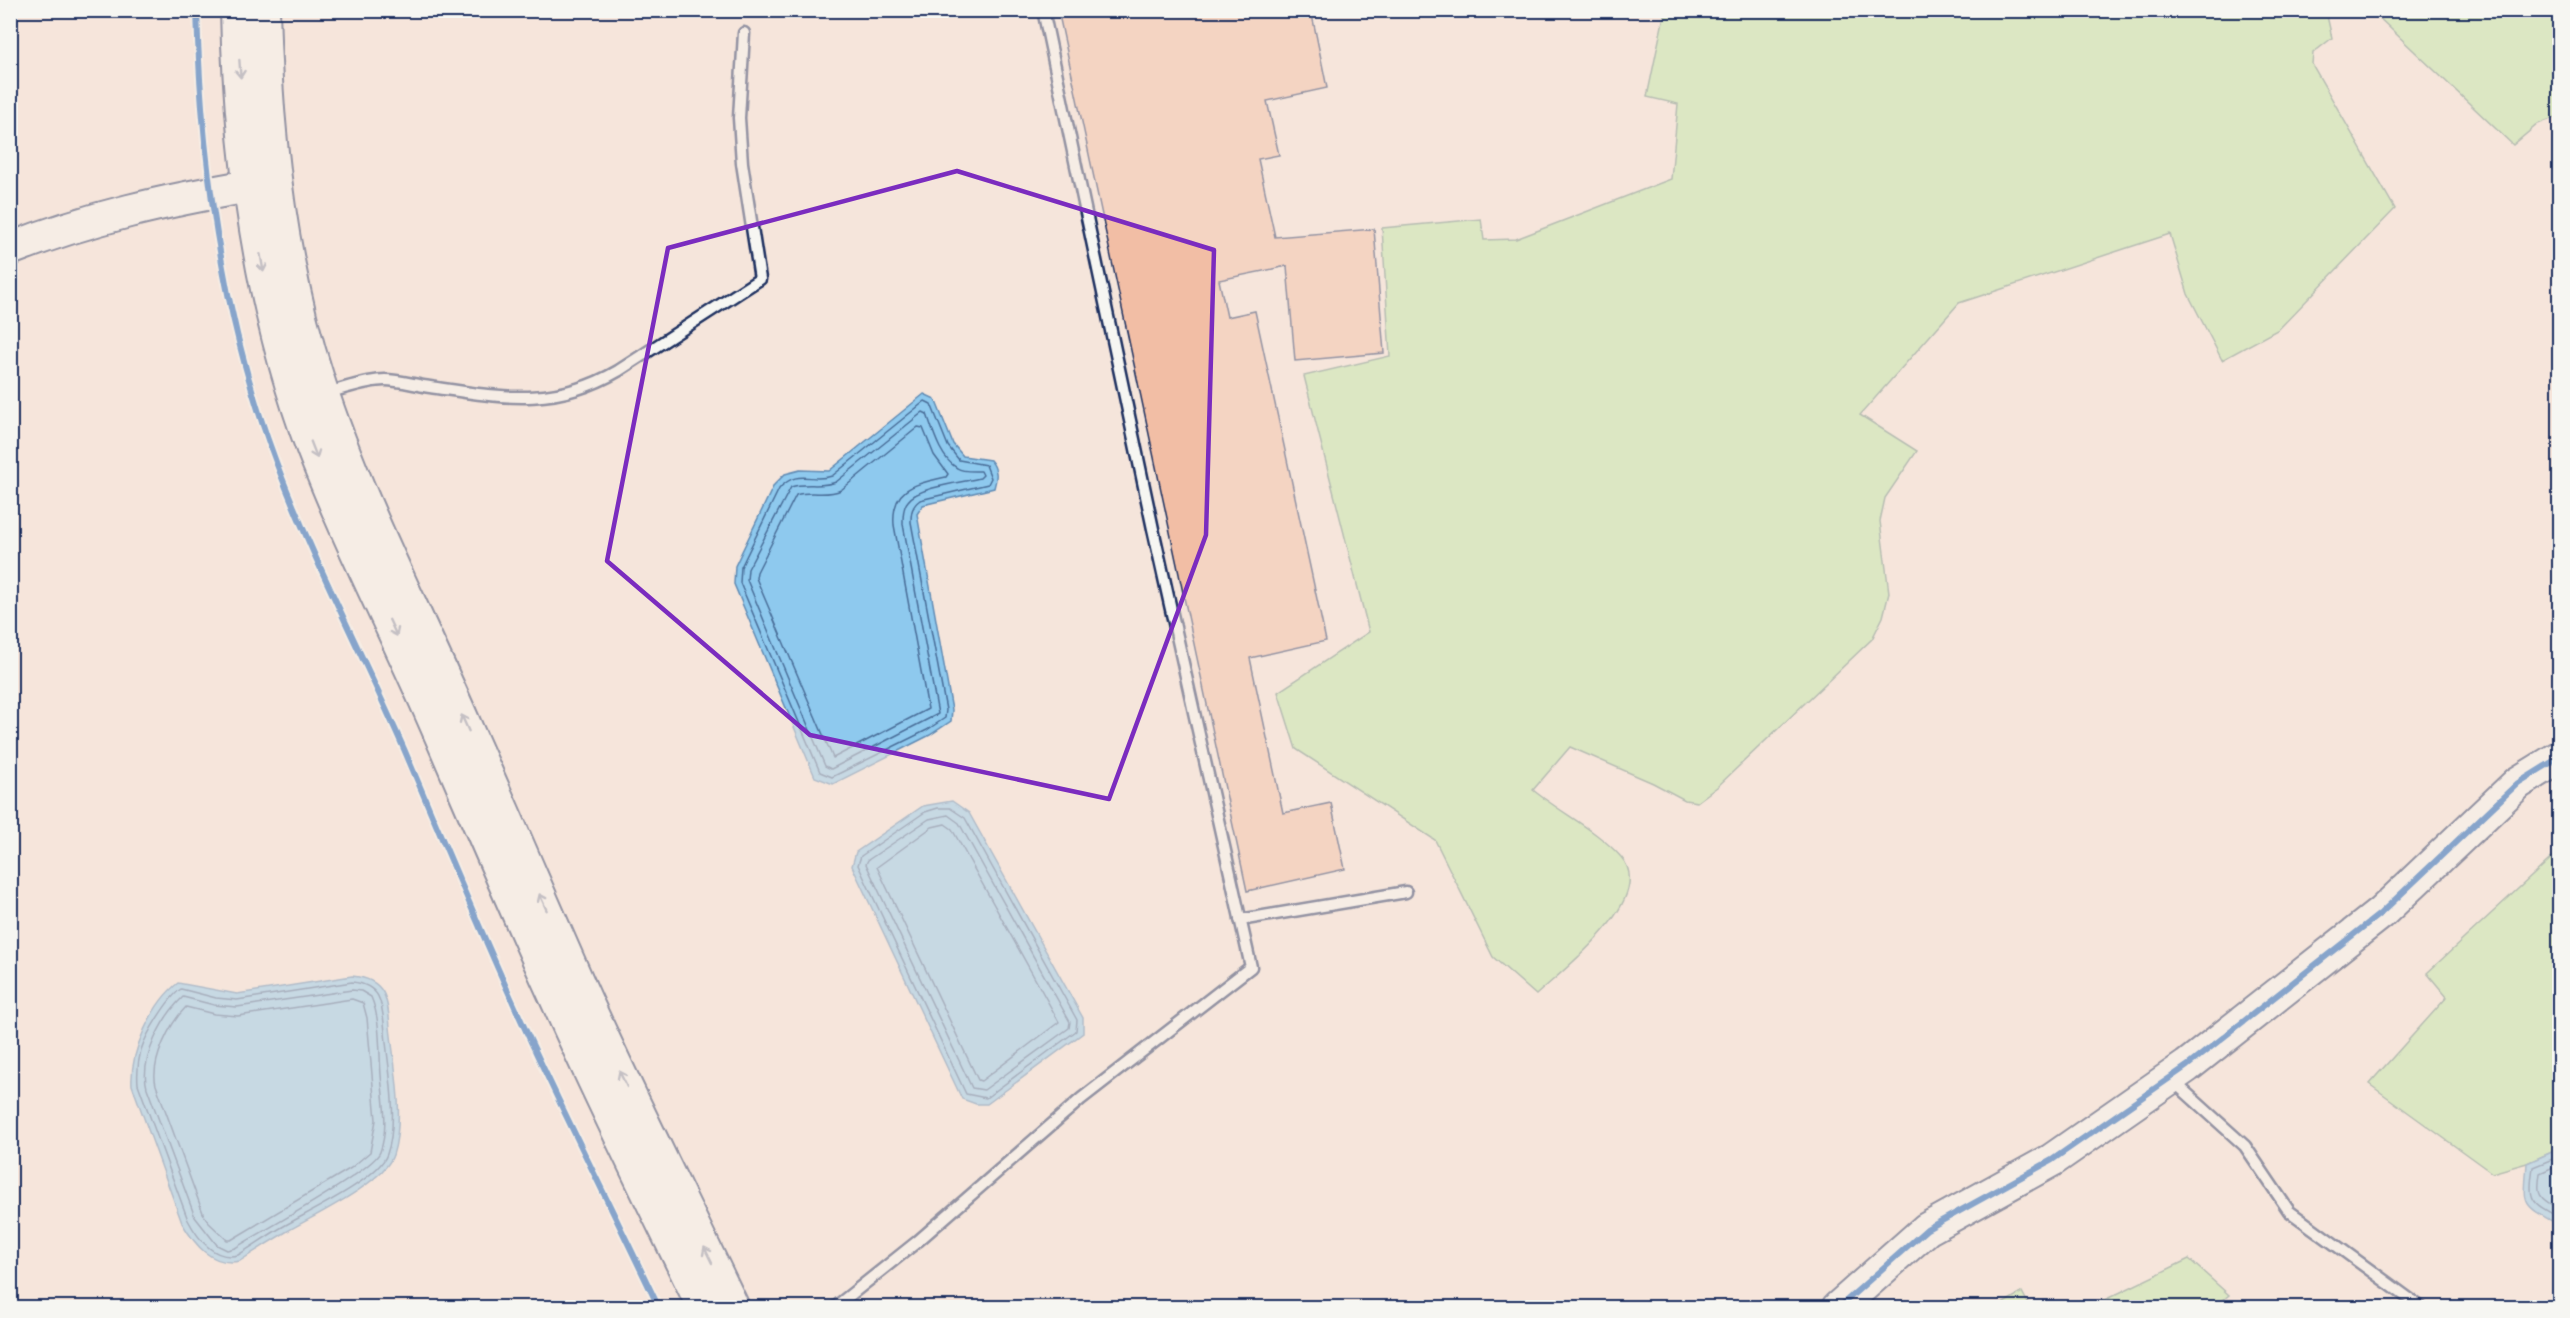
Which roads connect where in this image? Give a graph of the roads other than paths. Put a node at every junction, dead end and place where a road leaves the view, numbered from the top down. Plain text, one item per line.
1 (237, 10) edge
2 (263, 10) edge
3 (1043, 10) edge
4 (744, 33) dead end
5 (250, 186) junction
6 (10, 249) edge
7 (323, 394) junction
8 (2559, 757) edge
9 (1406, 892) dead end
10 (1240, 920) junction
11 (2170, 1078) junction
12 (704, 1308) edge
13 (733, 1308) edge
14 (834, 1308) edge
15 (1838, 1308) edge
16 (2422, 1308) edge

1 -> 5 main road
2 - 7 main road
3 - 10 lane
4 - 7 lane
5 - 6 main road
5 -> 12 main road
13 -> 7 main road
8 - 11 main road
9 - 10 lane
10 - 14 lane
11 - 15 main road
11 - 16 lane

